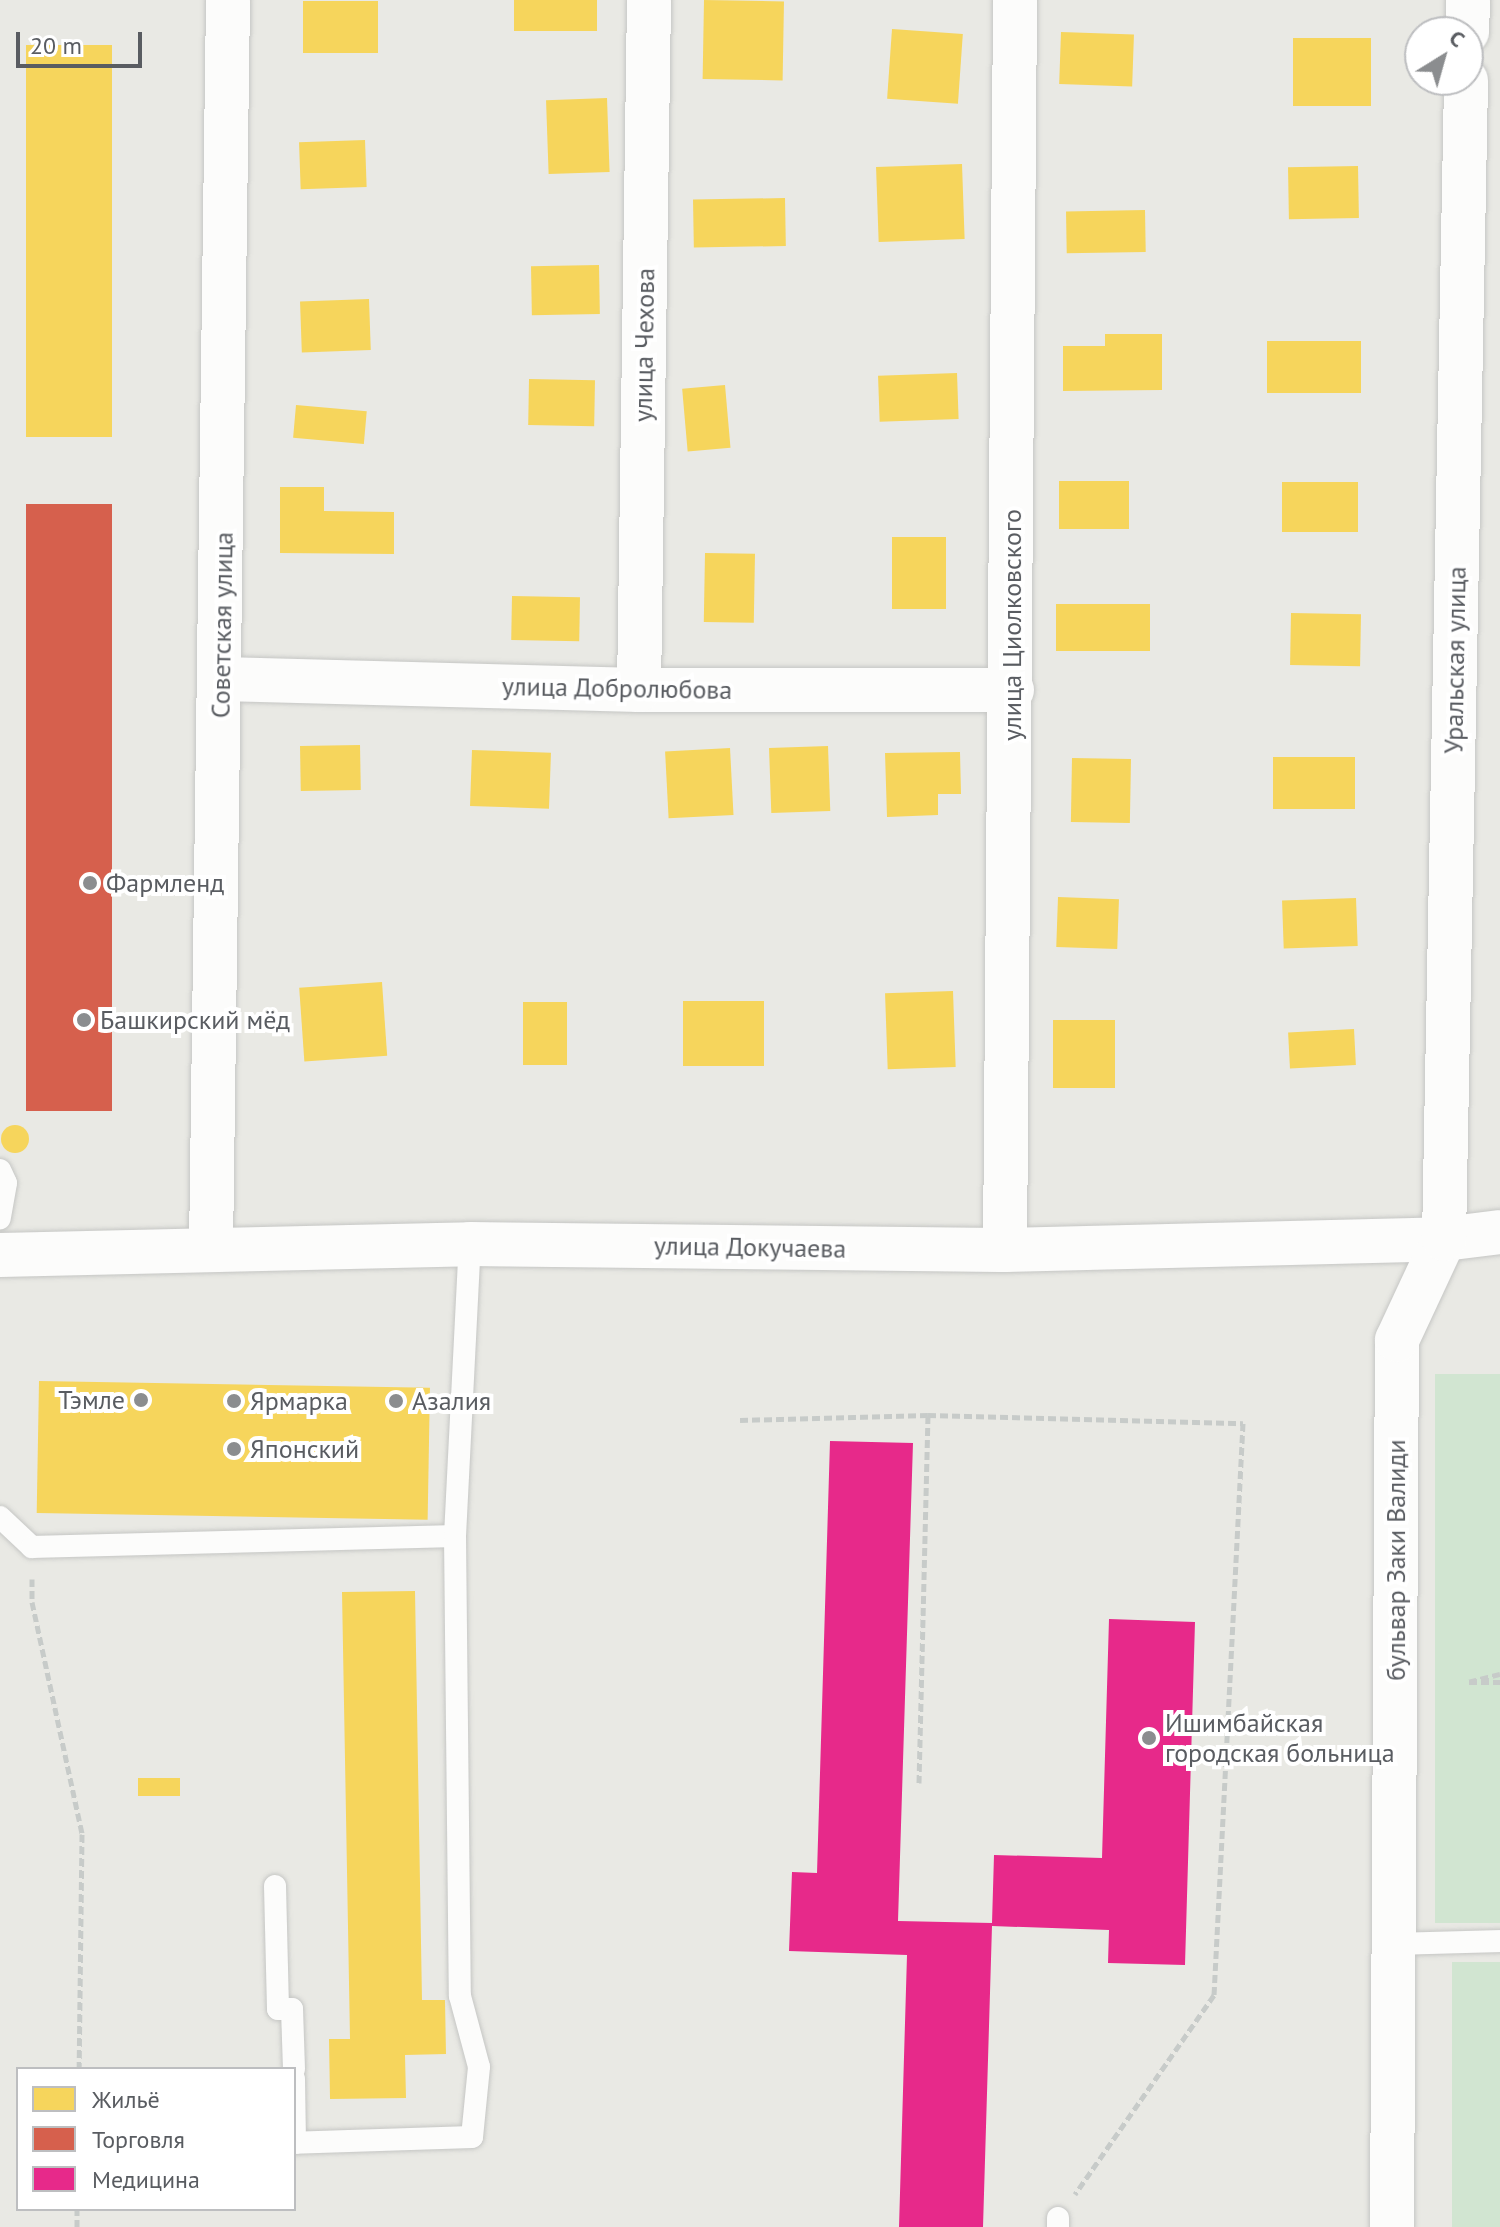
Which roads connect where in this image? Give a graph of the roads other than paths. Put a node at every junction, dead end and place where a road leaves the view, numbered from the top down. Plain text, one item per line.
1 (228, 0) edge
2 (649, 0) edge
3 (1015, 0) edge
4 (1466, 96) edge
5 (222, 679) junction
6 (639, 690) junction
7 (1012, 690) junction
8 (0, 1170) edge
9 (0, 1218) edge
10 (1500, 1232) edge
11 (1444, 1239) junction
12 (470, 1244) junction
13 (211, 1249) junction
14 (1005, 1250) junction
15 (0, 1255) edge
16 (0, 1517) edge
17 (455, 1536) junction
18 (275, 1886) dead end
19 (1500, 1941) edge
20 (1395, 1944) junction
21 (294, 2067) edge
22 (296, 2143) edge
23 (1392, 2227) edge

1 - 5 street, Советская улица
2 - 6 street, улица Чехова
3 - 7 street, улица Циолковского
4 - 11 street, Уральская улица
5 - 6 street, улица Добролюбова
5 - 13 street, Советская улица
6 - 7 street, улица Добролюбова
7 - 14 street, улица Циолковского
8 - 9 lane
10 - 11 street, улица Докучаева
11 - 14 street, улица Докучаева
11 - 20 street, бульвар Заки Валиди
12 - 13 street, улица Докучаева
12 - 14 street, улица Докучаева
12 - 17 lane
13 - 15 street, улица Докучаева
16 - 17 lane
17 - 22 lane
18 - 21 lane
19 - 20 lane
20 - 23 street, бульвар Заки Валиди

